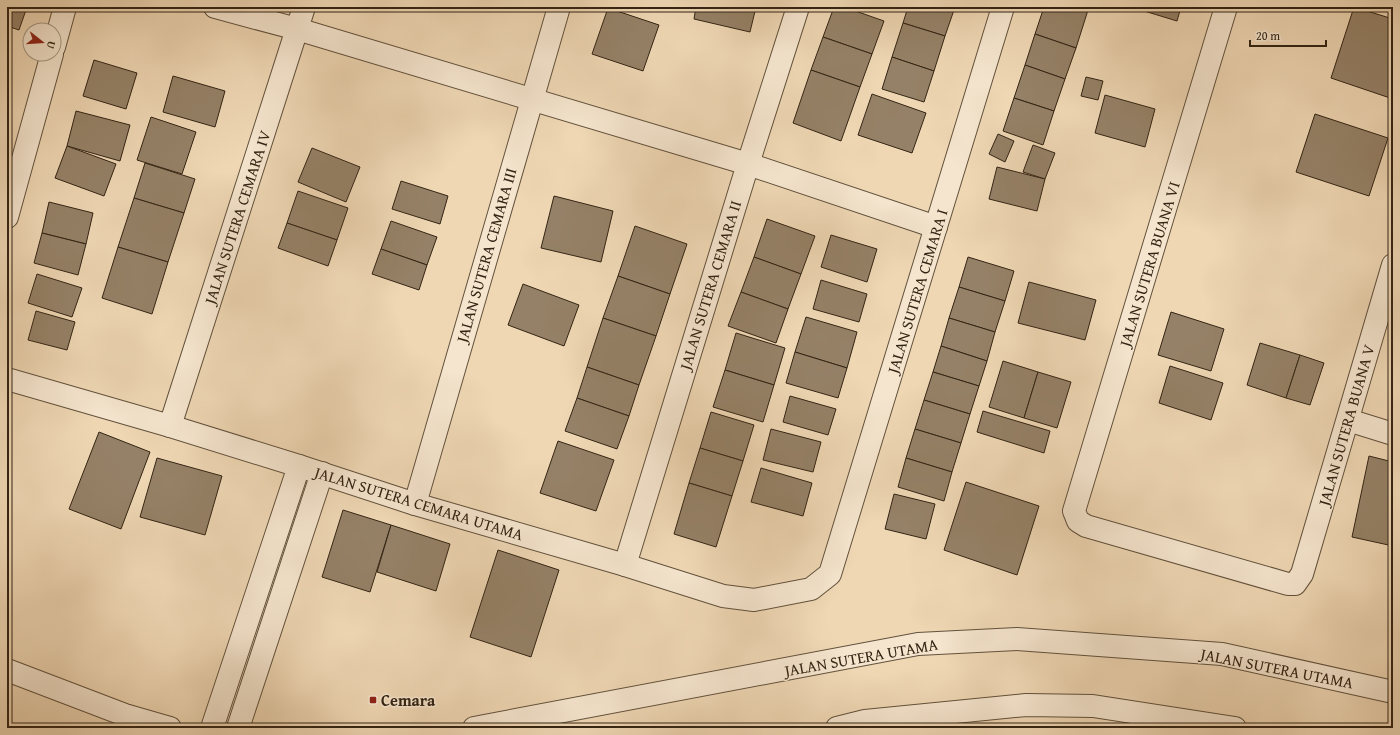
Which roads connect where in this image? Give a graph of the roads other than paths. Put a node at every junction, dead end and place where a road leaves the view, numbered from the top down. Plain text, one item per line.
1 (65, 7) edge
2 (215, 7) edge
3 (304, 7) edge
4 (559, 7) edge
5 (798, 7) edge
6 (1004, 7) edge
7 (1226, 7) edge
8 (61, 22) edge
9 (297, 29) junction
10 (50, 62) edge
11 (531, 100) junction
12 (748, 164) junction
13 (7, 217) edge
14 (936, 227) junction
15 (1393, 265) edge
16 (7, 380) edge
17 (1348, 420) junction
18 (170, 426) junction
19 (1393, 434) edge
20 (299, 466) junction
21 (322, 473) junction
22 (415, 504) junction
23 (625, 565) junction
24 (830, 574) joint
25 (1295, 584) joint
26 (7, 670) edge
27 (1393, 692) edge
28 (170, 728) edge
29 (212, 728) edge
30 (238, 728) edge
31 (474, 728) edge
32 (837, 728) edge
33 (1235, 728) edge

1 - 8 street
2 - 9 street
3 - 9 street, JALAN SUTERA CEMARA IV
4 - 11 street, JALAN SUTERA CEMARA III
5 - 12 street, JALAN SUTERA CEMARA II
6 - 14 street, JALAN SUTERA CEMARA I
7 - 25 street, JALAN SUTERA BUANA VI
9 - 11 street
9 - 18 street, JALAN SUTERA CEMARA IV
10 - 13 street
11 - 12 street
11 - 22 street, JALAN SUTERA CEMARA III
12 - 14 street
12 - 23 street, JALAN SUTERA CEMARA II
14 - 24 street, JALAN SUTERA CEMARA I
15 - 17 street, JALAN SUTERA BUANA V
16 - 18 street, JALAN SUTERA CEMARA UTAMA
17 - 19 street
17 - 25 street, JALAN SUTERA BUANA V
18 - 20 street, JALAN SUTERA CEMARA UTAMA
20 - 21 street, JALAN SUTERA CEMARA UTAMA
20 - 29 street
21 - 22 street, JALAN SUTERA CEMARA UTAMA
21 - 30 street
22 - 23 street, JALAN SUTERA CEMARA UTAMA
23 - 24 street, JALAN SUTERA CEMARA UTAMA
26 - 28 street
27 - 31 street, JALAN SUTERA UTAMA
32 - 33 street

